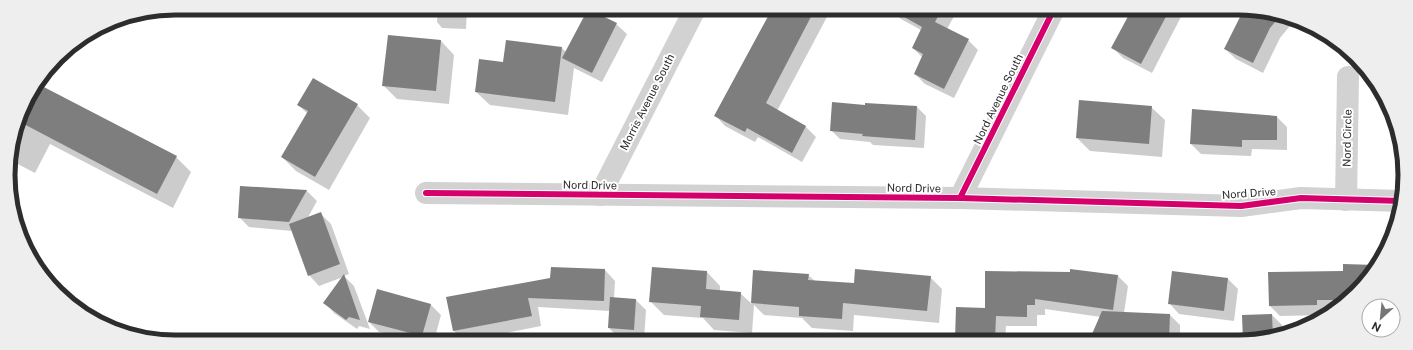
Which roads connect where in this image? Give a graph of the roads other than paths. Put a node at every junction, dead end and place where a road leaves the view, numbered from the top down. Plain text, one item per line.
1 (692, 15) edge
2 (1051, 15) edge
3 (1348, 77) dead end
4 (426, 193) dead end
5 (600, 195) junction
6 (960, 198) junction
7 (1346, 200) junction
8 (1396, 201) edge

1 - 5 street, Morris Avenue South
2 - 6 street, Nord Avenue South
3 - 7 street, Nord Circle
4 - 5 street, Nord Drive
5 - 6 street, Nord Drive
6 - 7 street, Nord Drive
7 - 8 street, Nord Drive

